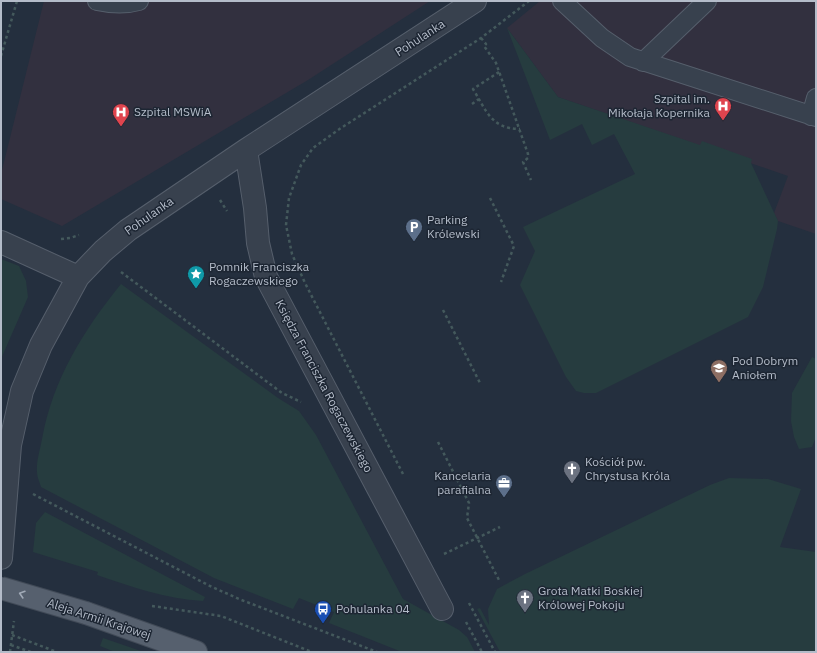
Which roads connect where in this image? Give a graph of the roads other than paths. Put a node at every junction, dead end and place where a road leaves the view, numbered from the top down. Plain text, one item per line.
1 (97, 1) edge
2 (139, 1) edge
3 (475, 1) edge
4 (562, 1) edge
5 (707, 1) edge
6 (643, 62) junction
7 (816, 98) edge
8 (813, 116) edge
9 (246, 150) junction
10 (1, 242) edge
11 (78, 277) junction
12 (1, 558) edge
13 (1, 588) edge
14 (442, 609) dead end
15 (196, 652) edge

1 - 2 lane
3 - 9 street, Pohulanka
4 - 6 lane
5 - 6 lane
6 - 8 lane
7 - 8 lane
9 - 11 street, Pohulanka
9 - 14 street, Księdza Franciszka Rogaczewskiego
10 - 11 street
11 - 12 street, Pohulanka
15 -> 13 main road, Aleja Armii Krajowej, bridge

